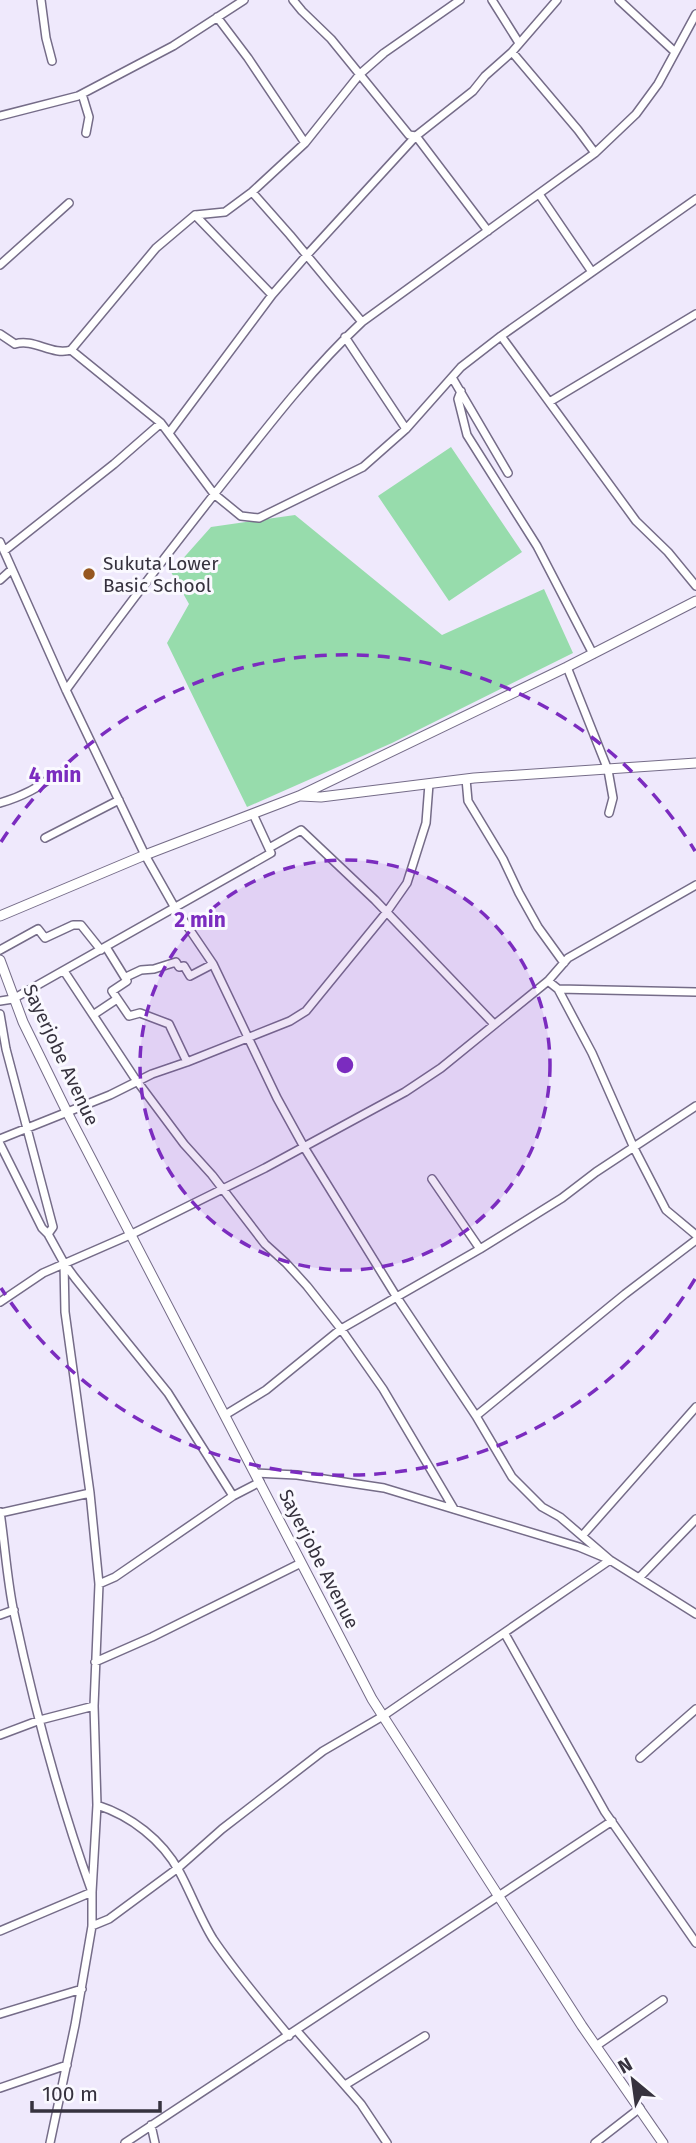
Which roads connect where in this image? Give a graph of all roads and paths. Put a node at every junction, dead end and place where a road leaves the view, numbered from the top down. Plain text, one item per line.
1 (41, 0) edge
2 (244, 0) edge
3 (293, 0) edge
4 (460, 0) edge
5 (492, 0) edge
6 (557, 0) edge
7 (619, 0) edge
8 (696, 14) edge
9 (217, 17) junction
10 (690, 24) junction
11 (696, 31) edge
12 (519, 43) junction
13 (512, 52) junction
14 (675, 52) junction
15 (52, 61) dead end
16 (360, 74) junction
17 (82, 94) junction
18 (0, 116) edge
19 (86, 133) dead end
20 (416, 136) junction
21 (305, 143) junction
22 (595, 153) junction
23 (252, 192) junction
24 (539, 194) junction
25 (696, 199) edge
26 (69, 203) dead end
27 (195, 215) junction
28 (488, 231) junction
29 (306, 256) junction
30 (0, 265) edge
31 (592, 272) junction
32 (272, 295) junction
33 (696, 314) edge
34 (362, 322) junction
35 (0, 334) edge
36 (501, 336) junction
37 (345, 337) junction
38 (71, 350) junction
39 (453, 379) junction
40 (461, 391) junction
41 (551, 401) junction
42 (161, 423) junction
43 (406, 429) junction
44 (169, 433) junction
45 (509, 473) dead end
46 (214, 494) junction
47 (0, 542) edge
48 (4, 551) junction
49 (11, 570) junction
50 (0, 580) edge
51 (696, 586) edge
52 (696, 601) edge
53 (593, 653) junction
54 (567, 667) junction
55 (66, 690) junction
56 (696, 763) edge
57 (608, 770) junction
58 (54, 775) dead end
59 (466, 779) junction
60 (429, 784) junction
61 (299, 796) junction
62 (119, 800) junction
63 (0, 803) edge
64 (609, 813) dead end
65 (253, 814) junction
66 (45, 838) dead end
67 (269, 848) junction
68 (145, 855) junction
69 (696, 885) edge
70 (175, 908) junction
71 (386, 913) junction
72 (0, 916) edge
73 (103, 948) junction
74 (0, 950) edge
75 (0, 960) edge
76 (564, 963) junction
77 (213, 964) junction
78 (64, 971) junction
79 (126, 978) junction
80 (548, 981) junction
81 (558, 989) junction
82 (696, 992) edge
83 (13, 999) junction
84 (117, 999) junction
85 (0, 1001) edge
86 (0, 1014) edge
87 (93, 1015) junction
88 (494, 1024) junction
89 (247, 1038) junction
90 (187, 1062) junction
91 (137, 1081) junction
92 (696, 1106) edge
93 (67, 1112) junction
94 (27, 1127) junction
95 (0, 1142) edge
96 (304, 1147) junction
97 (634, 1148) junction
98 (432, 1179) dead end
99 (223, 1188) junction
100 (48, 1234) junction
101 (130, 1235) junction
102 (696, 1237) edge
103 (480, 1249) junction
104 (64, 1263) junction
105 (396, 1296) junction
106 (0, 1302) edge
107 (341, 1329) junction
108 (696, 1407) edge
109 (225, 1415) junction
110 (476, 1416) junction
111 (257, 1478) junction
112 (90, 1493) junction
113 (233, 1496) junction
114 (454, 1509) junction
115 (0, 1512) edge
116 (696, 1520) edge
117 (582, 1536) junction
118 (610, 1560) junction
119 (302, 1563) junction
120 (639, 1578) junction
121 (99, 1584) junction
122 (14, 1611) junction
123 (696, 1614) edge
124 (0, 1615) edge
125 (505, 1634) junction
126 (95, 1662) junction
127 (94, 1706) junction
128 (696, 1710) edge
129 (383, 1716) junction
130 (40, 1720) junction
131 (0, 1735) edge
132 (640, 1758) dead end
133 (97, 1805) junction
134 (612, 1821) junction
135 (178, 1868) junction
136 (92, 1892) junction
137 (499, 1894) junction
138 (92, 1926) junction
139 (0, 1931) edge
140 (696, 1943) edge
141 (82, 1989) junction
142 (663, 2000) dead end
143 (0, 2014) edge
144 (297, 2031) junction
145 (289, 2036) junction
146 (425, 2036) dead end
147 (596, 2046) junction
148 (66, 2066) junction
149 (345, 2085) junction
150 (0, 2088) edge
151 (640, 2108) junction
152 (150, 2125) junction
153 (50, 2143) edge
154 (125, 2143) edge
155 (155, 2143) edge
156 (387, 2143) edge
157 (595, 2143) edge
158 (663, 2143) edge

1 - 15 street
2 - 9 street
3 - 16 street
4 - 16 street
5 - 12 street
6 - 12 street
7 - 14 street
8 - 10 street
9 - 17 street
9 - 21 street
10 - 11 street
10 - 14 street
12 - 13 street
13 - 20 street
13 - 22 street
14 - 22 street
16 - 20 street
16 - 21 street
17 - 18 street
17 - 19 street
20 - 28 street
20 - 29 street
21 - 23 street
22 - 24 street
23 - 27 street
23 - 29 street
24 - 28 street
24 - 31 street
25 - 31 street
26 - 30 street
27 - 32 street
27 - 38 street
28 - 34 street
29 - 32 street
29 - 34 street
31 - 36 street
32 - 44 street
33 - 41 street
34 - 37 street
35 - 38 street
36 - 39 street
36 - 41 street
37 - 43 street
37 - 46 street
38 - 42 street
39 - 40 street
39 - 43 street
40 - 45 street
40 - 53 street
41 - 51 street
42 - 44 street
42 - 48 street
43 - 46 street
44 - 46 street
46 - 55 street
47 - 48 street
48 - 49 street
49 - 50 street
49 - 55 street
52 - 53 street
53 - 54 street
54 - 57 street
54 - 61 street
55 - 62 street
56 - 57 street
57 - 59 street
57 - 64 street
58 - 63 street
59 - 60 street
59 - 76 street
60 - 61 street
60 - 71 street
61 - 65 street
62 - 66 street
62 - 68 street
65 - 67 street
65 - 68 street
67 - 70 street
67 - 71 street
68 - 70 street
68 - 72 street
69 - 76 street
70 - 73 street
70 - 77 street
71 - 88 street
71 - 89 street
73 - 74 street
73 - 78 street
73 - 79 street
75 - 83 street, Sayerjobe Avenue
76 - 80 street
77 - 79 street
77 - 89 street
78 - 83 street
78 - 87 street
79 - 84 street
80 - 81 street
80 - 88 street
81 - 82 street
81 - 97 street
83 - 85 street
83 - 93 street, Sayerjobe Avenue
84 - 87 street
84 - 90 street
86 - 94 street
87 - 91 street
88 - 96 street
89 - 90 street
89 - 96 street
90 - 91 street
91 - 93 street
91 - 99 street
92 - 97 street
93 - 94 street
93 - 101 street, Sayerjobe Avenue
94 - 95 street
94 - 100 street
95 - 100 street
96 - 99 street
96 - 105 street
97 - 102 street
97 - 103 street
98 - 103 street
99 - 101 street
99 - 107 street
100 - 104 street
101 - 104 street
101 - 109 street, Sayerjobe Avenue
102 - 110 street
103 - 105 street
104 - 106 street
104 - 112 street
104 - 113 street
105 - 107 street
105 - 110 street
107 - 109 street
107 - 114 street
108 - 117 street
109 - 111 street, Sayerjobe Avenue
110 - 117 street
111 - 113 street
111 - 114 street
111 - 119 street, Sayerjobe Avenue
112 - 115 street
112 - 121 street
113 - 121 street
114 - 118 street
115 - 122 street
116 - 120 street
117 - 118 street
118 - 120 street
118 - 125 street
119 - 126 street
119 - 129 street, Sayerjobe Avenue
120 - 123 street
121 - 126 street
122 - 124 street
122 - 130 street
125 - 129 street
125 - 134 street
126 - 127 street
127 - 130 street
127 - 133 street
128 - 132 street
129 - 135 street
129 - 137 street, Sayerjobe Avenue
130 - 131 street
130 - 136 street
133 - 135 street
133 - 136 street
134 - 137 street
134 - 140 street
135 - 138 street
135 - 145 street
136 - 138 street
136 - 139 street
137 - 144 street
137 - 147 street, Sayerjobe Avenue
138 - 141 street
141 - 143 street
141 - 148 street
142 - 147 street
144 - 145 street
144 - 149 street
145 - 152 street
146 - 149 street
147 - 151 street, Sayerjobe Avenue
148 - 150 street
148 - 153 street
149 - 156 street
151 - 157 street
151 - 158 street, Sayerjobe Avenue
152 - 154 street
152 - 155 street

